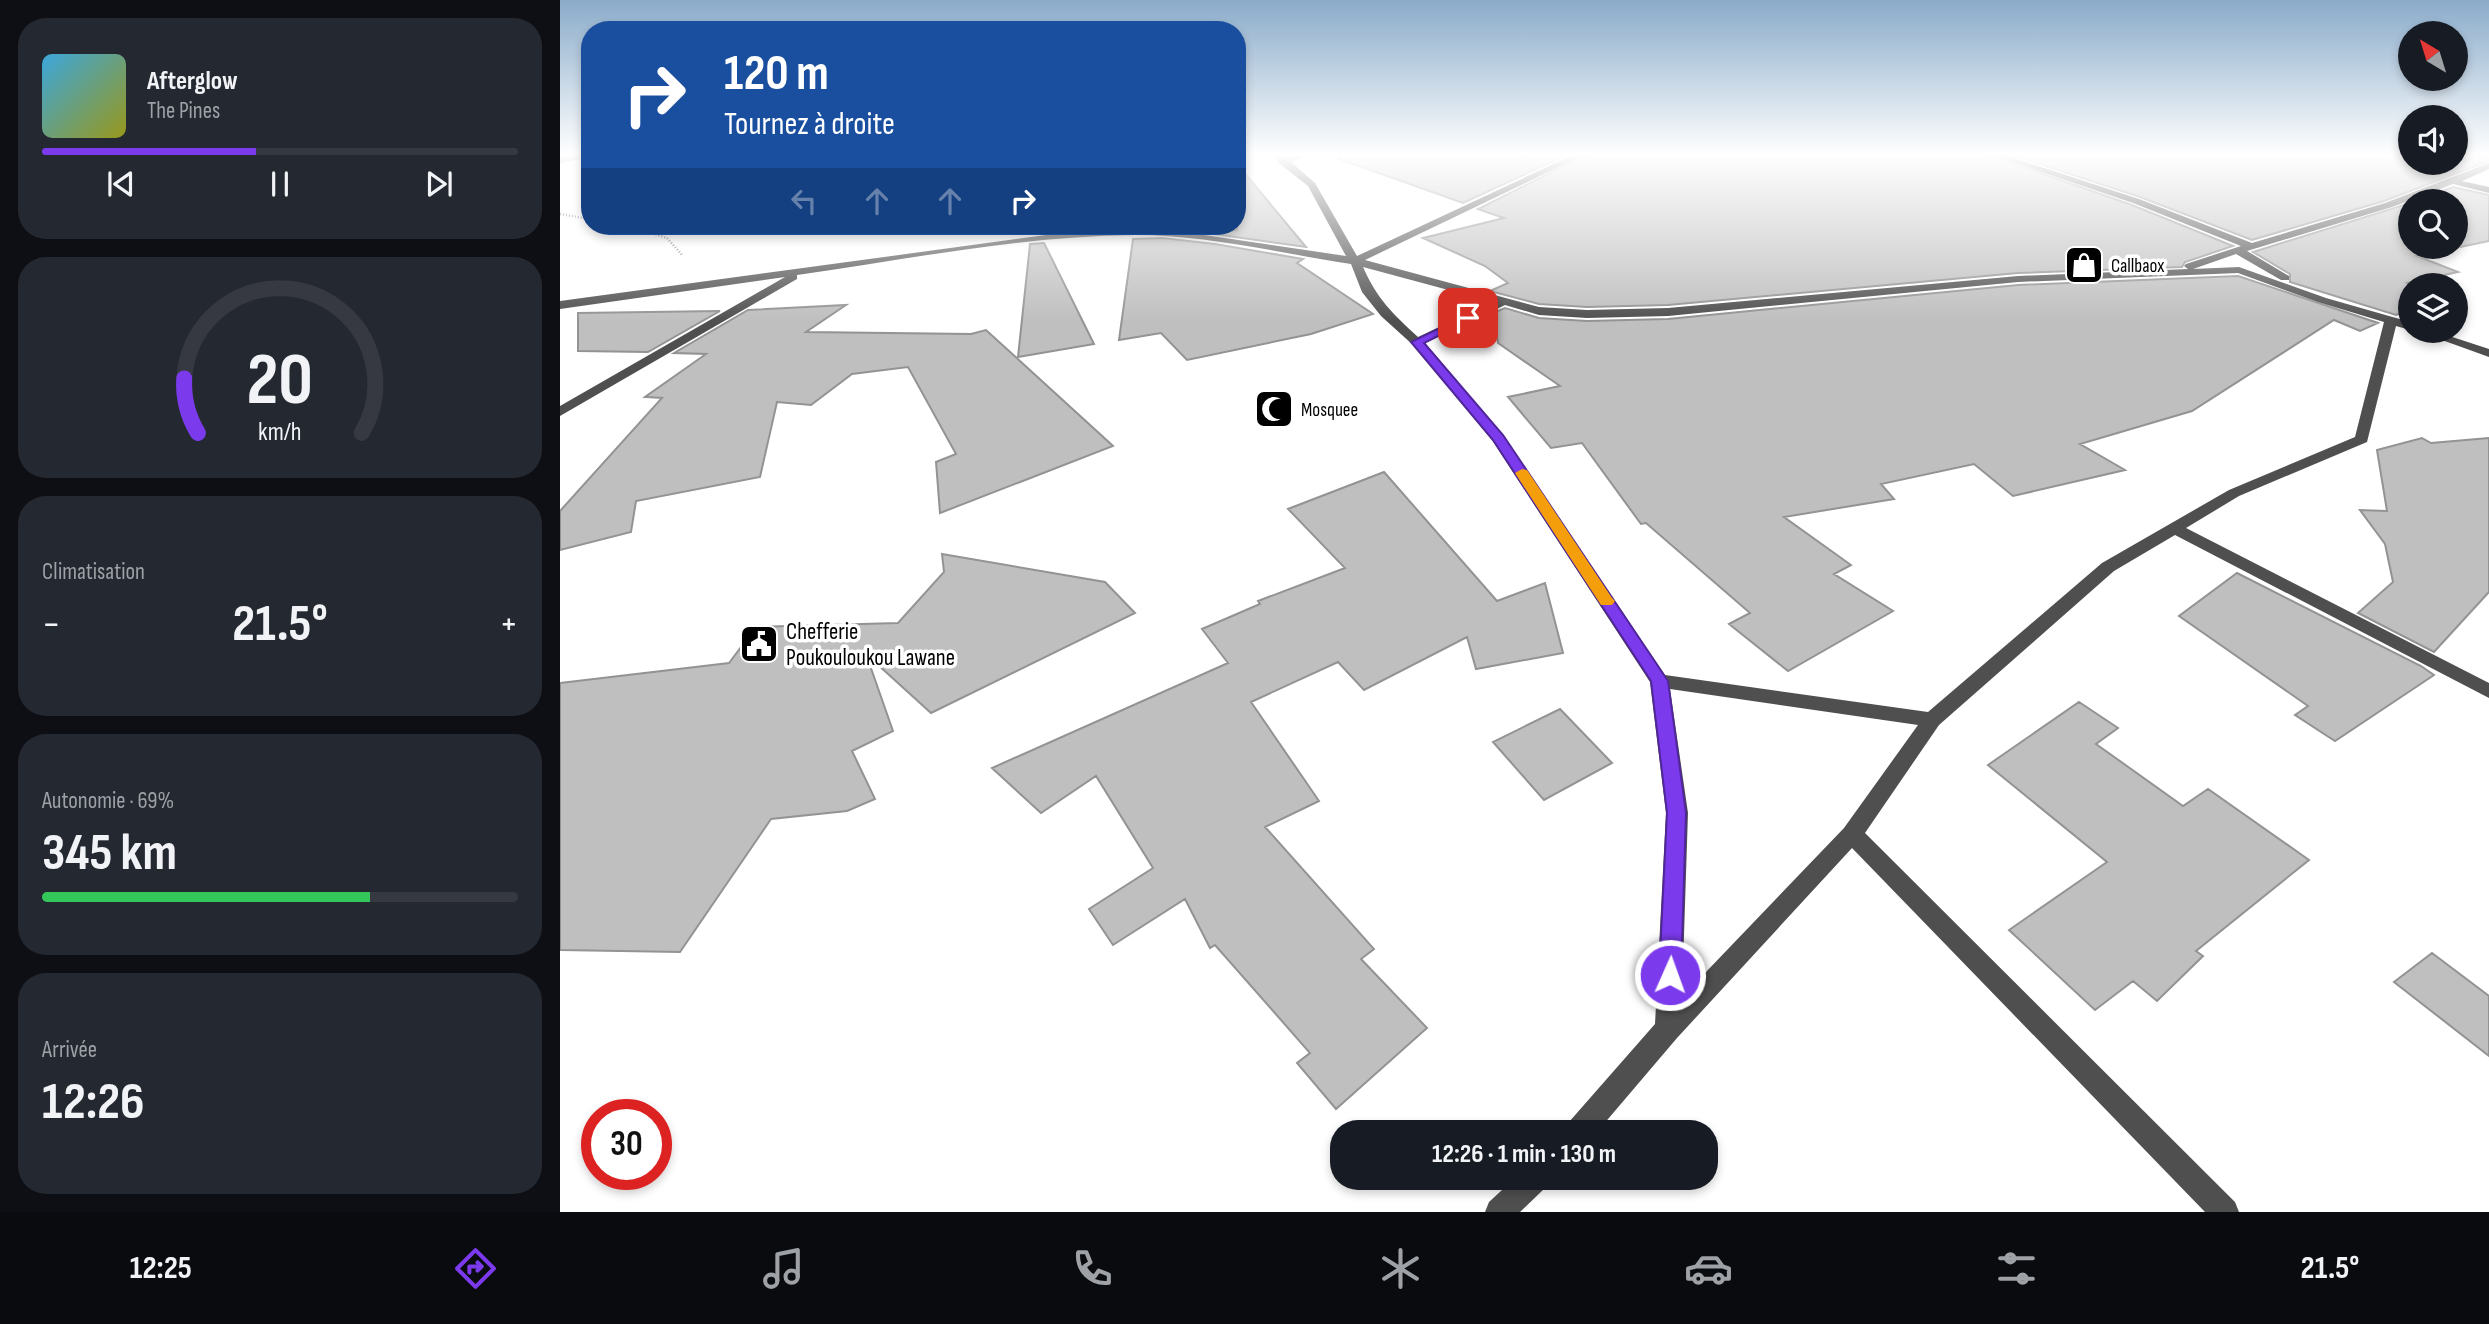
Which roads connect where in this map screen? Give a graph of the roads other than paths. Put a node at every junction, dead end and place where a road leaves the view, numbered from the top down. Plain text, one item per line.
1 (1325, 210) edge
2 (1464, 210) edge
3 (2158, 210) edge
4 (2377, 210) edge
5 (1080, 235) edge
6 (1177, 235) edge
7 (2251, 246) junction
8 (2237, 250) junction
9 (1355, 261) junction
10 (802, 271) junction
11 (2176, 271) junction
12 (2322, 300) junction
13 (1502, 302) junction
14 (560, 305) edge
15 (2391, 320) junction
16 (2398, 322) edge
17 (1417, 342) junction
18 (2459, 343) edge
19 (2489, 353) edge
20 (560, 412) edge
21 (2174, 528) junction
22 (1659, 681) junction
23 (2489, 691) edge
24 (1932, 720) junction
25 (1852, 834) junction
26 (1668, 1028) junction
27 (1590, 1120) edge
28 (1522, 1190) edge
29 (1499, 1212) edge
30 (2225, 1212) edge

1 - 9 street
2 - 9 street
3 - 7 street
4 - 7 street
5 - 10 street
6 - 9 street
7 - 8 street
8 - 11 street
8 - 12 street
9 - 13 street
9 - 17 street
10 - 14 street
10 - 20 street
11 - 12 street
11 - 13 street
12 - 15 street
13 - 17 street
15 - 16 street
15 - 21 street
17 - 22 street
18 - 19 street
21 - 23 street
21 - 24 street
22 - 24 street
22 - 26 street
24 - 25 street
25 - 26 street
25 - 30 street
26 - 27 street
28 - 29 street

